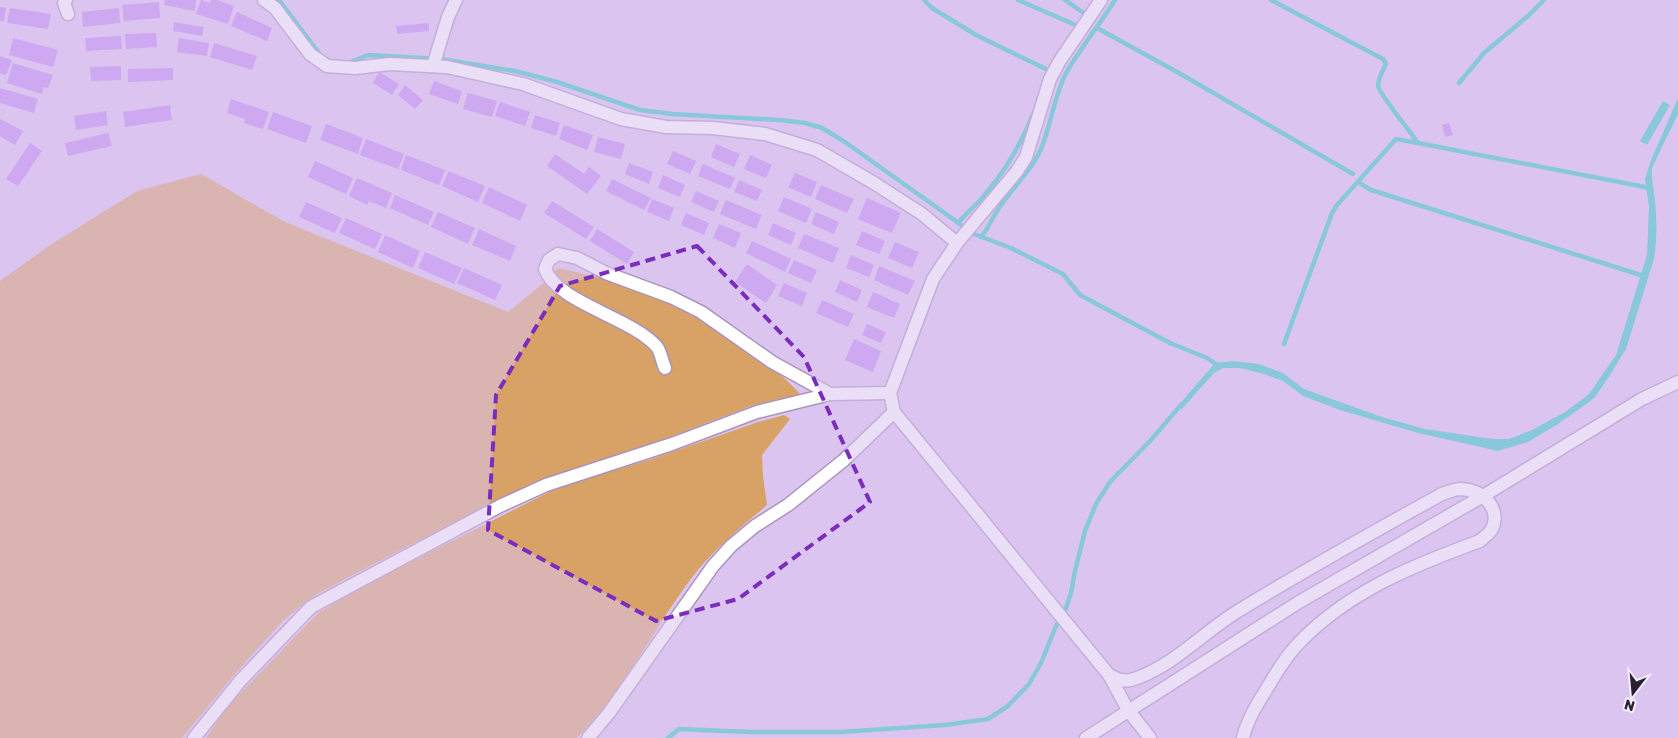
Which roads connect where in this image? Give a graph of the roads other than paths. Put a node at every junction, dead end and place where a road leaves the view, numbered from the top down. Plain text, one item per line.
1 (66, 0) edge
2 (264, 0) edge
3 (456, 0) edge
4 (1101, 0) edge
5 (68, 14) dead end
6 (434, 61) junction
7 (960, 239) junction
8 (665, 368) dead end
9 (1678, 382) edge
10 (890, 393) junction
11 (830, 394) junction
12 (894, 412) junction
13 (1483, 496) junction
14 (1109, 675) junction
15 (1128, 710) junction
16 (194, 738) edge
17 (588, 738) edge
18 (1086, 738) edge
19 (1150, 738) edge
20 (1243, 738) edge

1 - 5 street
2 - 6 street
3 - 6 street
4 - 7 street
6 - 7 street
7 - 10 street
8 - 11 street
9 - 13 street
10 - 11 street
10 - 12 street
11 - 16 street
12 - 14 street
12 - 17 street
13 - 14 street
13 - 15 street
13 - 20 street
14 - 15 street
15 - 18 street
15 - 19 street

